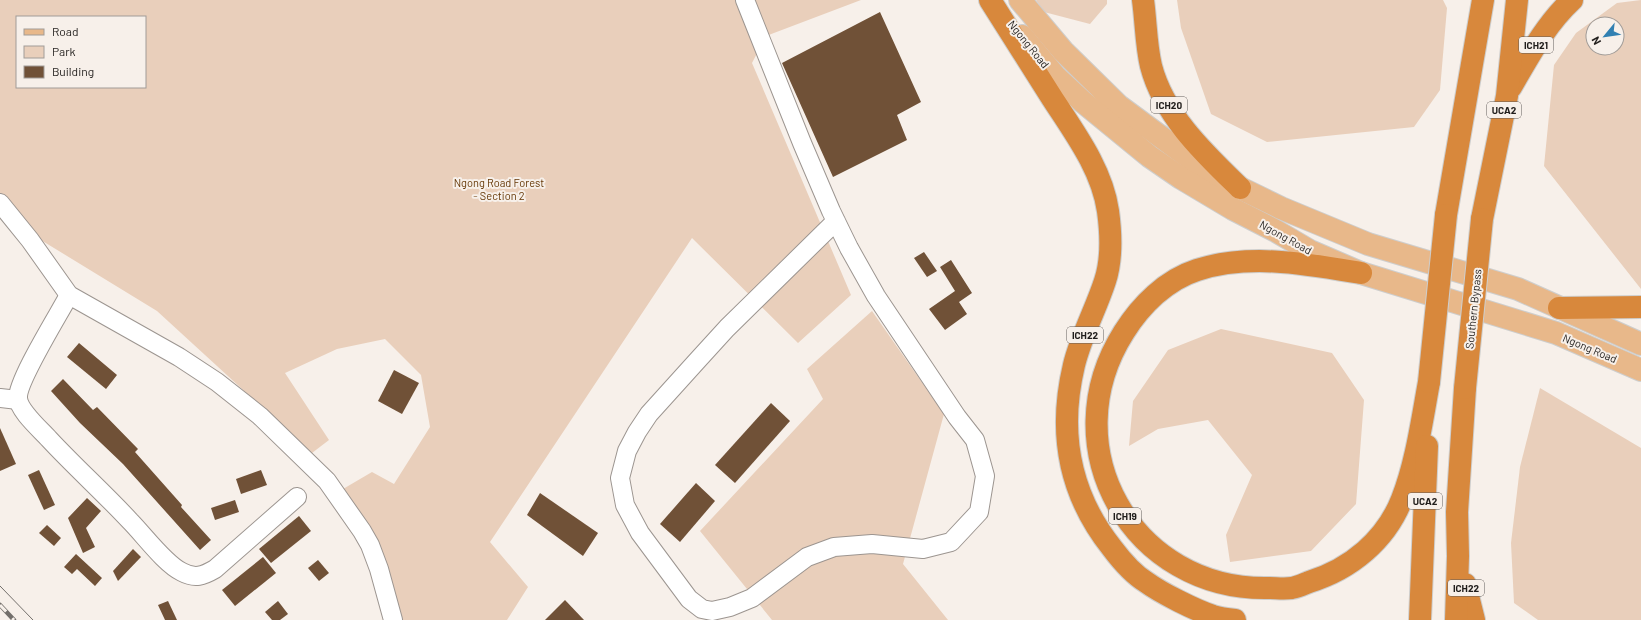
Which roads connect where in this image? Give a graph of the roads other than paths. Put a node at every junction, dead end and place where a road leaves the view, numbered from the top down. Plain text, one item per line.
1 (745, 0) edge
2 (990, 0) edge
3 (995, 0) edge
4 (1020, 0) edge
5 (1143, 0) edge
6 (1471, 0) edge
7 (1483, 0) edge
8 (1516, 0) edge
9 (1572, 0) edge
10 (1472, 55) junction
11 (1507, 96) junction
12 (1240, 188) junction
13 (0, 204) edge
14 (836, 221) junction
15 (1361, 272) junction
16 (69, 295) junction
17 (1641, 307) edge
18 (1559, 308) junction
19 (1641, 344) edge
20 (1641, 370) edge
21 (1429, 382) junction
22 (0, 398) edge
23 (18, 400) junction
24 (297, 497) dead end
25 (1458, 556) junction
26 (393, 620) edge
27 (1234, 620) edge
28 (1420, 620) edge
29 (1456, 620) edge
30 (1474, 620) edge

1 - 14 street
2 - 27 highway, ICH22
3 - 15 main road, Ngong Road
4 - 12 main road, Ngong Road
5 - 12 highway, ICH20
6 - 10 highway
7 - 10 highway, UCA2
8 - 11 highway, Southern Bypass / UCA2
9 - 11 highway, ICH21
10 - 21 highway, UCA2, bridge
11 - 25 highway, Southern Bypass / UCA2, bridge
12 - 18 main road, Ngong Road
13 - 16 street
14 - 14 street
15 - 20 main road, Ngong Road
15 - 21 highway, ICH19
16 - 23 street
16 - 26 street
17 - 18 highway
18 - 19 main road, Ngong Road
21 - 28 highway, UCA2
22 - 23 street
23 - 24 street
25 - 29 highway, Southern Bypass / UCA2
25 - 30 highway, ICH22

